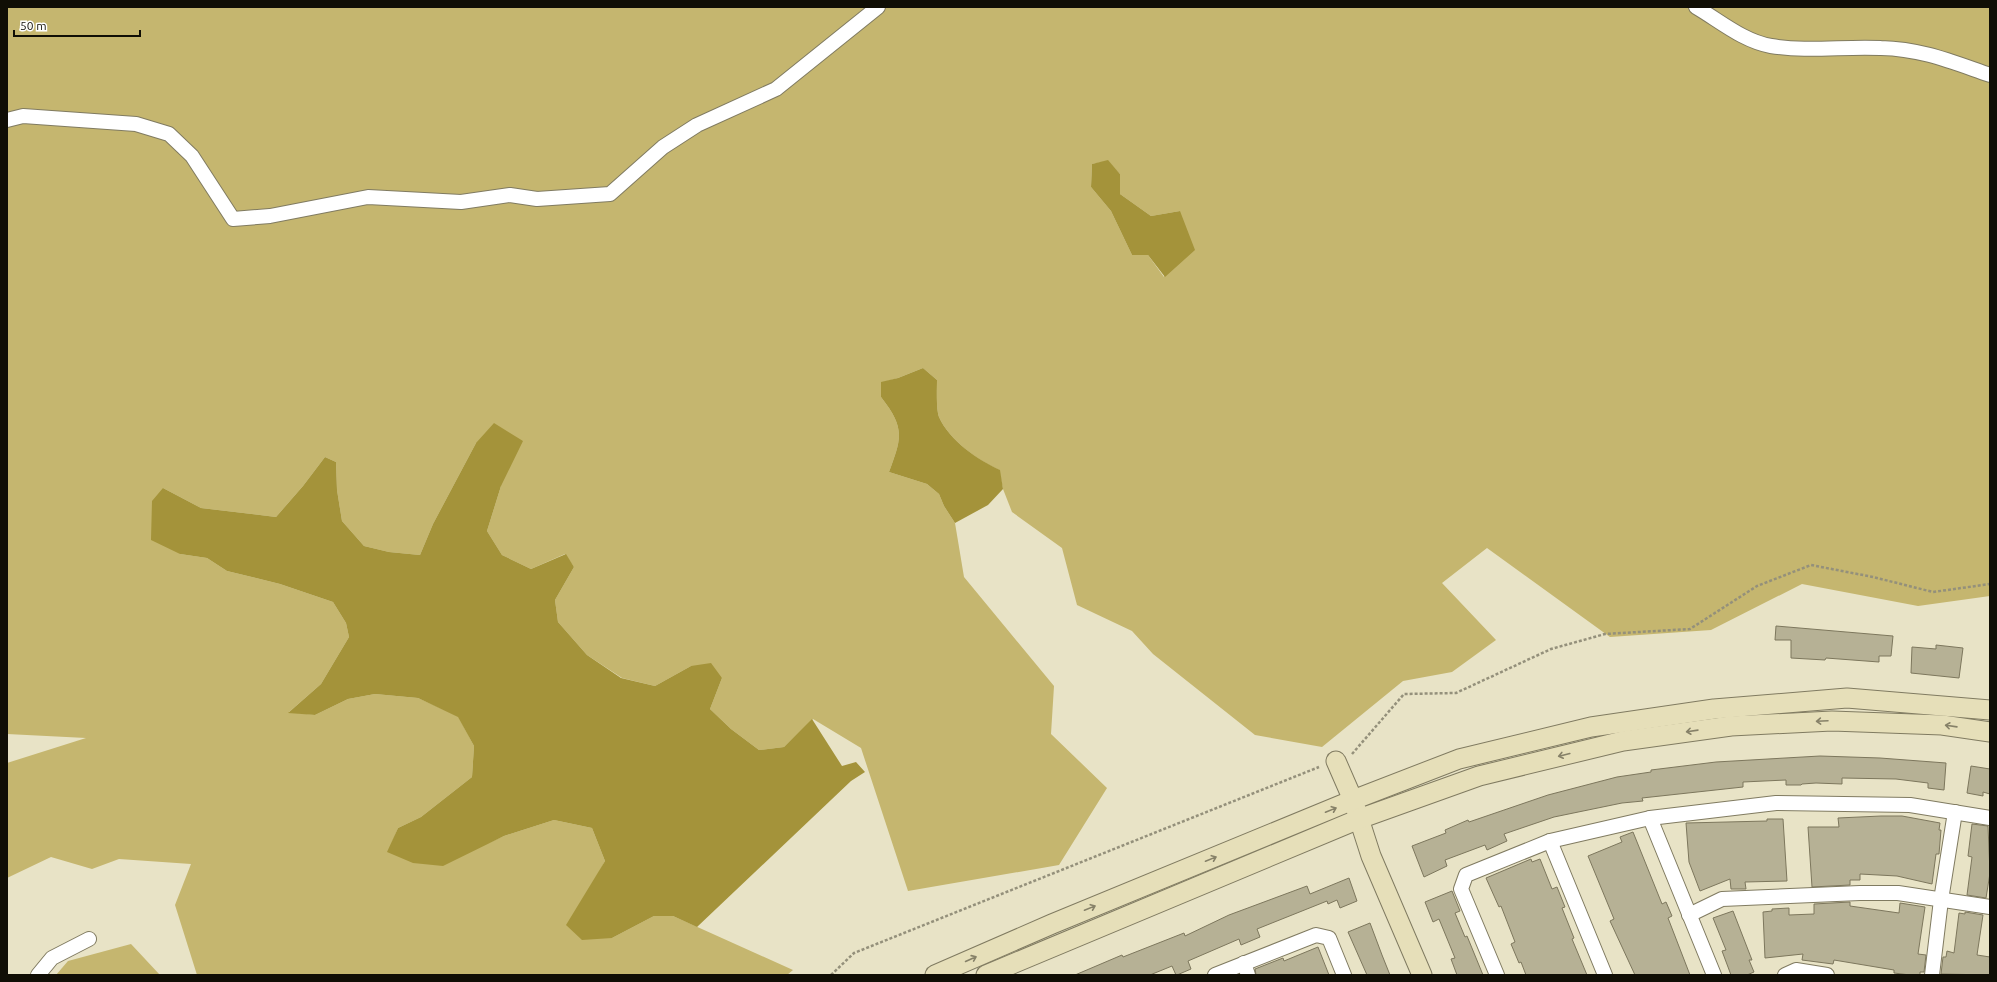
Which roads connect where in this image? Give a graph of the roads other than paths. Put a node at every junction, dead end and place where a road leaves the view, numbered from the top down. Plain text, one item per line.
1 (878, 7) edge
2 (1696, 7) edge
3 (1990, 75) edge
4 (7, 120) edge
5 (1990, 710) edge
6 (1990, 732) edge
7 (1336, 761) road end
8 (1354, 800) junction
9 (1955, 812) junction
10 (1650, 818) junction
11 (1990, 818) edge
12 (1359, 820) junction
13 (1550, 841) junction
14 (1941, 900) junction
15 (1990, 907) edge
16 (1689, 915) junction
17 (89, 939) dead end
18 (1246, 969) edge
19 (38, 975) edge
20 (935, 975) edge
21 (986, 975) edge
22 (1215, 975) edge
23 (1344, 975) edge
24 (1422, 975) edge
25 (1497, 975) edge
26 (1605, 975) edge
27 (1714, 975) edge
28 (1785, 975) edge
29 (1827, 975) edge
30 (1932, 975) edge

1 - 4 street
2 - 3 street
5 - 8 street
6 -> 12 street
7 - 8 street
8 - 12 street
20 -> 8 street
9 - 10 street
9 - 11 street
9 - 14 street
10 - 13 street
10 - 16 street
12 - 21 street
12 - 24 street
13 - 25 street
13 - 26 street
14 - 15 street
14 - 16 street
14 - 30 street
16 - 27 street
17 - 19 street
18 - 22 street
18 - 23 street
28 - 29 street

